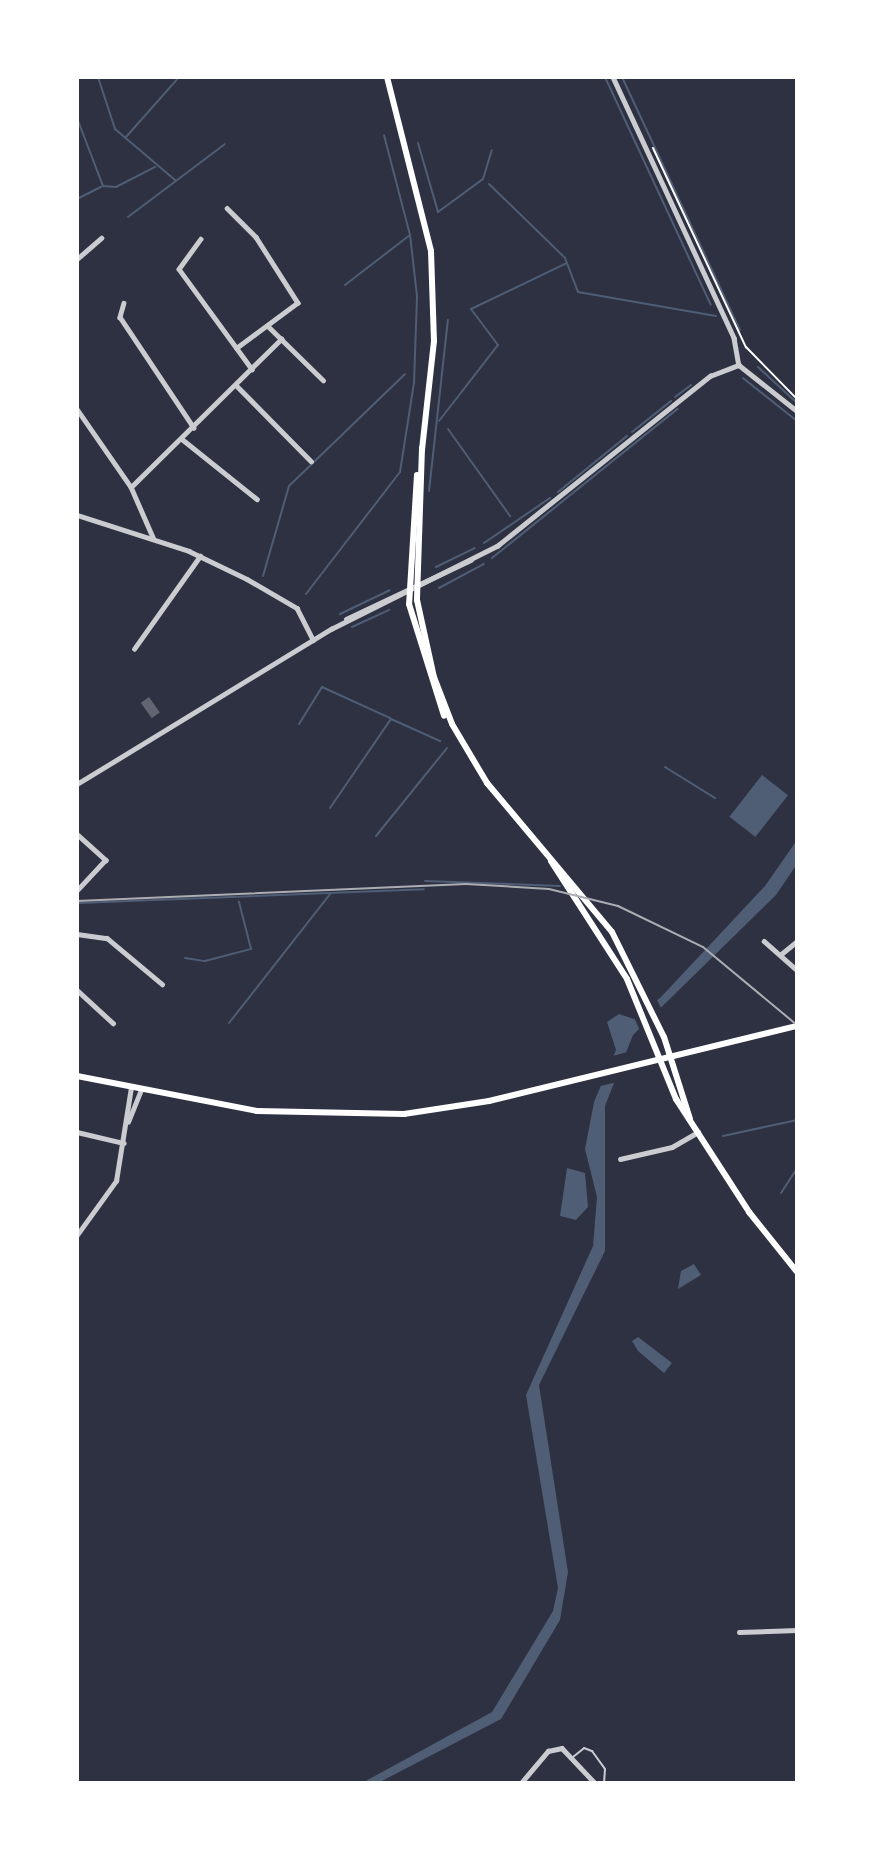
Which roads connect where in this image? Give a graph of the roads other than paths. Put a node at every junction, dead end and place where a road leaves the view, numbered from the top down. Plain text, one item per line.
1 (387, 77) edge
2 (613, 77) edge
3 (227, 208) dead end
4 (101, 238) dead end
5 (201, 239) dead end
6 (77, 259) edge
7 (124, 303) dead end
8 (269, 327) junction
9 (281, 340) junction
10 (237, 348) junction
11 (739, 365) junction
12 (252, 369) junction
13 (323, 380) dead end
14 (236, 385) junction
15 (77, 409) edge
16 (797, 411) edge
17 (194, 428) junction
18 (182, 439) junction
19 (422, 448) junction
20 (312, 461) dead end
21 (131, 487) junction
22 (257, 499) dead end
23 (77, 515) edge
24 (153, 537) junction
25 (200, 556) junction
26 (480, 556) junction
27 (417, 583) junction
28 (409, 586) junction
29 (417, 591) junction
30 (409, 594) junction
31 (331, 629) junction
32 (313, 640) junction
33 (134, 649) dead end
34 (463, 744) junction
35 (77, 784) edge
36 (77, 834) edge
37 (534, 837) junction
38 (77, 891) edge
39 (77, 934) edge
40 (764, 941) dead end
41 (797, 941) edge
42 (780, 955) junction
43 (797, 970) edge
44 (162, 984) dead end
45 (77, 990) edge
46 (113, 1023) dead end
47 (797, 1026) edge
48 (670, 1055) junction
49 (659, 1058) junction
50 (77, 1076) edge
51 (131, 1087) junction
52 (141, 1090) junction
53 (690, 1119) junction
54 (128, 1123) junction
55 (77, 1132) edge
56 (698, 1132) junction
57 (124, 1143) junction
58 (620, 1159) dead end
59 (77, 1234) edge
60 (797, 1272) edge
61 (797, 1630) edge
62 (739, 1632) dead end
63 (573, 1757) junction
64 (521, 1783) edge
65 (595, 1783) edge
66 (604, 1783) edge

1 - 19 main road
2 - 11 street
3 - 8 street
4 - 6 street
5 - 10 street
7 - 17 street
8 - 9 street
8 - 10 street
9 - 12 street
9 - 13 street
10 - 12 street
11 - 16 street
11 - 26 street
12 - 14 street
14 - 17 street
14 - 20 street
15 - 21 street
17 - 18 street
18 - 21 street
18 - 22 street
19 - 27 main road
19 - 28 main road
21 - 24 street
23 - 24 street
24 - 25 street
25 - 32 street
25 - 33 street
26 - 27 street
26 - 29 street
27 - 28 street
27 - 29 main road
28 - 30 main road
28 - 31 street
29 - 30 street
29 - 34 main road
30 - 31 street
30 - 34 main road
31 - 32 street
32 - 35 street
34 - 37 main road
36 - 38 street
37 - 48 main road
37 - 49 main road
39 - 44 street
40 - 42 street
41 - 42 street
42 - 43 street
45 - 46 street
47 - 48 main road
48 - 49 main road
48 - 53 main road
49 - 52 main road
49 - 53 main road
50 - 51 main road
51 - 52 main road
51 - 54 street
52 - 54 street
53 - 56 main road
54 - 57 street
55 - 57 street
56 - 58 street
56 - 60 main road
57 - 59 street
61 - 62 street
63 - 64 street
63 - 65 street
63 - 66 lane

